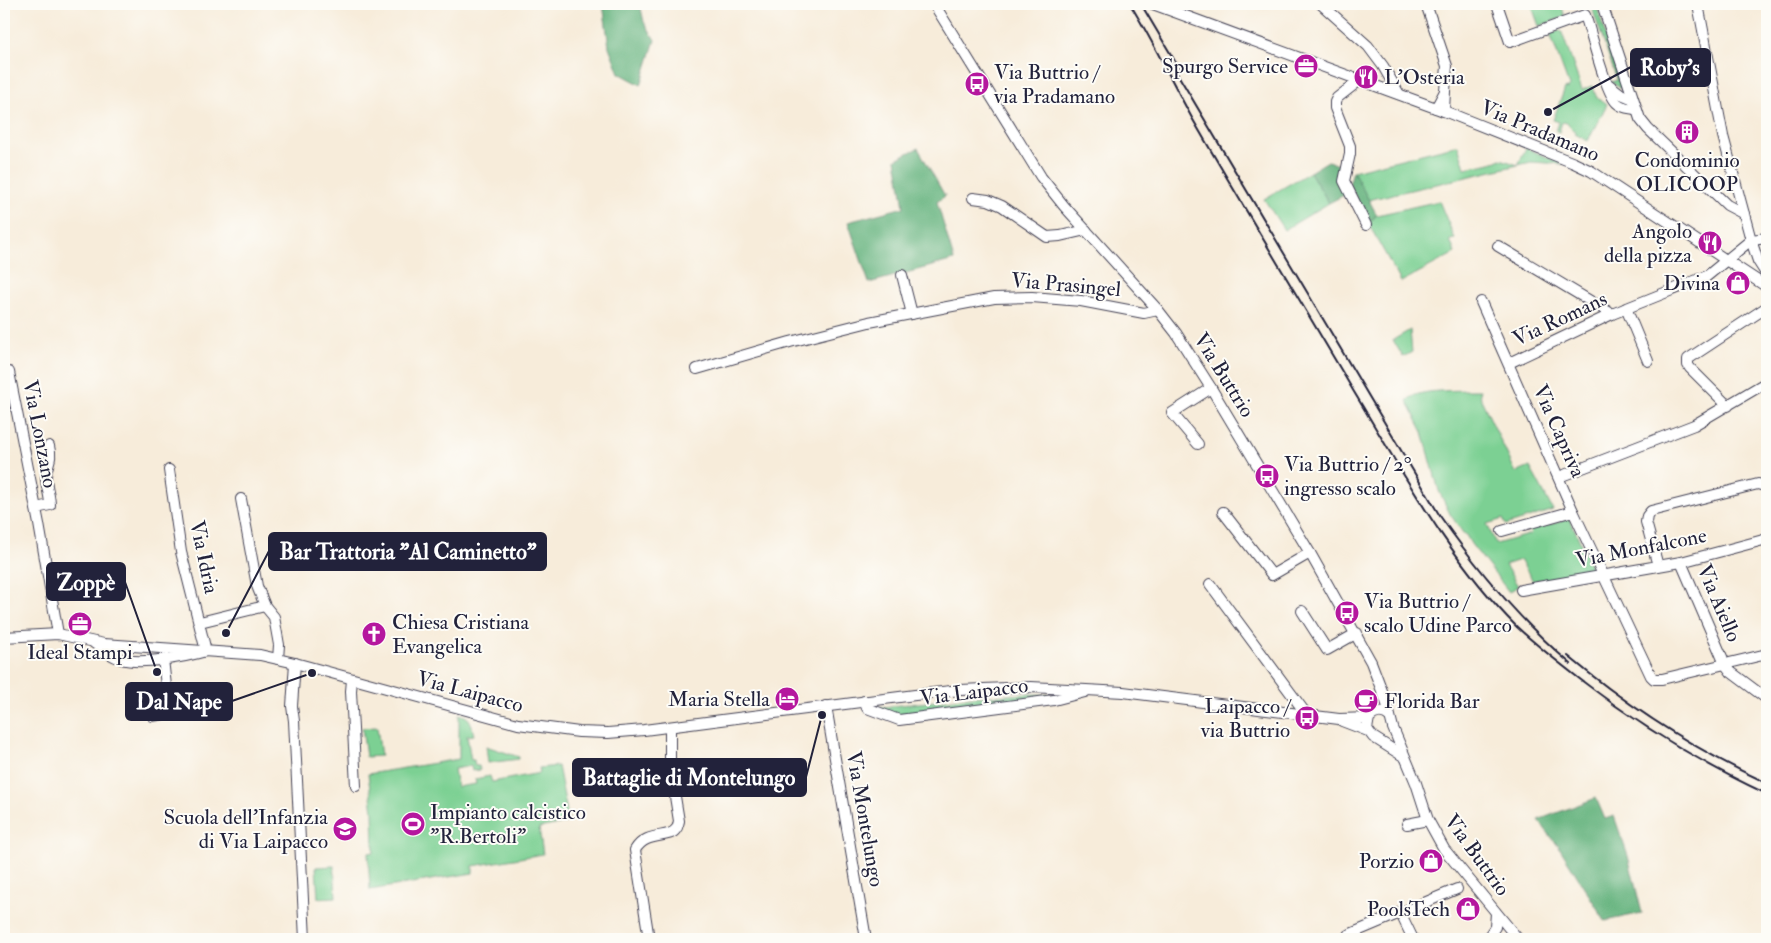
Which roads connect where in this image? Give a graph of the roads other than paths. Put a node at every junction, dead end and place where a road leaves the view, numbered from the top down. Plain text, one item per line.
1 (934, 4) edge
2 (1153, 4) edge
3 (1321, 4) edge
4 (1426, 4) edge
5 (1497, 4) edge
6 (1602, 4) edge
7 (1698, 4) edge
8 (1360, 80) junction
9 (1399, 94) junction
10 (1634, 104) junction
11 (1440, 109) junction
12 (973, 198) dead end
13 (1744, 214) junction
14 (1366, 225) dead end
15 (1086, 230) junction
16 (1767, 238) edge
17 (1751, 240) junction
18 (1498, 246) dead end
19 (1727, 261) junction
20 (1767, 275) edge
21 (902, 276) dead end
22 (1767, 287) edge
23 (1481, 302) dead end
24 (1767, 307) edge
25 (1626, 308) junction
26 (1158, 310) junction
27 (912, 314) junction
28 (1612, 314) junction
29 (1648, 361) dead end
30 (1509, 363) junction
31 (697, 369) dead end
32 (4, 373) edge
33 (1767, 382) edge
34 (1211, 388) junction
35 (1728, 406) junction
36 (1198, 444) dead end
37 (49, 446) dead end
38 (169, 470) dead end
39 (1559, 478) junction
40 (1767, 489) edge
41 (241, 499) dead end
42 (36, 508) junction
43 (1573, 511) junction
44 (1223, 512) dead end
45 (1502, 531) dead end
46 (1767, 539) edge
47 (1310, 553) junction
48 (1681, 562) junction
49 (1658, 566) junction
50 (1603, 575) junction
51 (1210, 584) dead end
52 (1521, 590) dead end
53 (265, 606) junction
54 (1302, 611) dead end
55 (200, 622) junction
56 (58, 634) junction
57 (1357, 634) junction
58 (4, 637) edge
59 (93, 642) junction
60 (206, 651) junction
61 (1767, 654) edge
62 (163, 659) junction
63 (278, 659) junction
64 (295, 663) junction
65 (1724, 664) junction
66 (352, 680) junction
67 (1093, 690) junction
68 (1385, 696) junction
69 (1767, 699) edge
70 (864, 701) junction
71 (826, 706) junction
72 (1307, 715) junction
73 (1374, 715) junction
74 (153, 716) dead end
75 (1390, 717) junction
76 (1339, 719) junction
77 (670, 727) junction
78 (1393, 728) junction
79 (1368, 731) junction
80 (1376, 738) junction
81 (1405, 758) junction
82 (356, 786) dead end
83 (1428, 820) junction
84 (1407, 824) dead end
85 (1457, 889) dead end
86 (1400, 912) junction
87 (1496, 913) junction
88 (1507, 926) junction
89 (1348, 935) dead end
90 (1493, 937) edge
91 (305, 939) edge
92 (649, 939) edge
93 (866, 939) edge
94 (1413, 939) edge
95 (1512, 939) edge
96 (1518, 939) edge

1 - 15 street, Via Buttrio
2 - 8 street, Via Pradamano
3 - 9 street
4 - 11 street
5 - 10 street
6 - 10 street
7 - 13 street
8 - 9 street, Via Pradamano
8 - 14 street
9 - 11 street, Via Pradamano
10 - 13 street
11 - 19 street, Via Pradamano
12 - 15 street
13 - 17 street
15 - 26 street, Via Buttrio
16 - 17 street
17 - 19 street, Via Romans
17 - 20 street
18 - 28 street
19 - 22 street, Via Pradamano
19 - 25 street, Via Romans
21 - 27 street
23 - 30 street, Via Capriva
24 - 35 street
25 - 28 street, Via Romans
25 - 29 street, Via Romans
26 - 27 street, Via Prasingel
26 - 34 street, Via Buttrio
27 - 31 street, Via Prasingel
28 - 30 street, Via Romans
30 - 39 street, Via Capriva
32 - 42 street, Via Lonzano
33 - 35 street
34 - 36 street
34 - 47 street, Via Buttrio
35 - 39 street
37 - 42 street, Via Lonzano
38 - 55 street, Via Idria
39 - 43 street, Via Capriva
40 - 49 street
41 - 53 street
42 - 56 street, Via Lonzano
43 - 45 street
43 - 50 street, Via Capriva
44 - 47 street
46 - 48 street, Via Monfalcone
47 - 57 street, Via Buttrio
48 - 49 street, Via Monfalcone
48 - 65 street, Via Aiello
49 - 50 street, Via Monfalcone
50 - 52 street, Via Monfalcone
50 - 65 street, Via Capriva
51 - 72 street
53 - 55 street
53 - 63 street
54 - 57 street
55 - 60 street, Via Idria
56 - 58 street, Via Laipacco
56 - 59 street, Via Laipacco
57 - 68 street, Via Buttrio
59 - 60 street, Via Laipacco
59 - 62 street, Via Laipacco
60 - 62 street, Via Laipacco
60 - 63 street, Via Laipacco
61 - 65 street
62 - 74 street
63 - 64 street, Via Laipacco
64 - 66 street, Via Laipacco
64 - 91 street
65 - 69 street, Via Aiello
66 - 77 street, Via Laipacco
66 - 82 street
67 - 70 street, Via Laipacco
67 - 70 street, Via Laipacco
67 - 72 street, Via Laipacco
68 - 73 street
68 - 75 street, Via Buttrio
70 - 71 street, Via Laipacco
71 - 77 street, Via Laipacco
71 - 93 street, Via Montelungo
72 - 76 street, Via Laipacco
73 - 75 street
73 - 76 street, Via Laipacco
73 - 79 street
75 - 78 street, Via Buttrio
76 - 79 street, Via Laipacco
77 - 92 street
78 - 80 street
78 - 81 street, Via Buttrio
79 - 80 street
80 - 81 street
81 - 83 street, Via Buttrio
83 - 84 street
83 - 87 street, Via Buttrio
85 - 86 street
86 - 89 street
86 - 94 street
87 - 88 street, Via Buttrio
87 - 90 street
88 - 90 street
88 - 96 street, Via Buttrio
90 - 95 street

